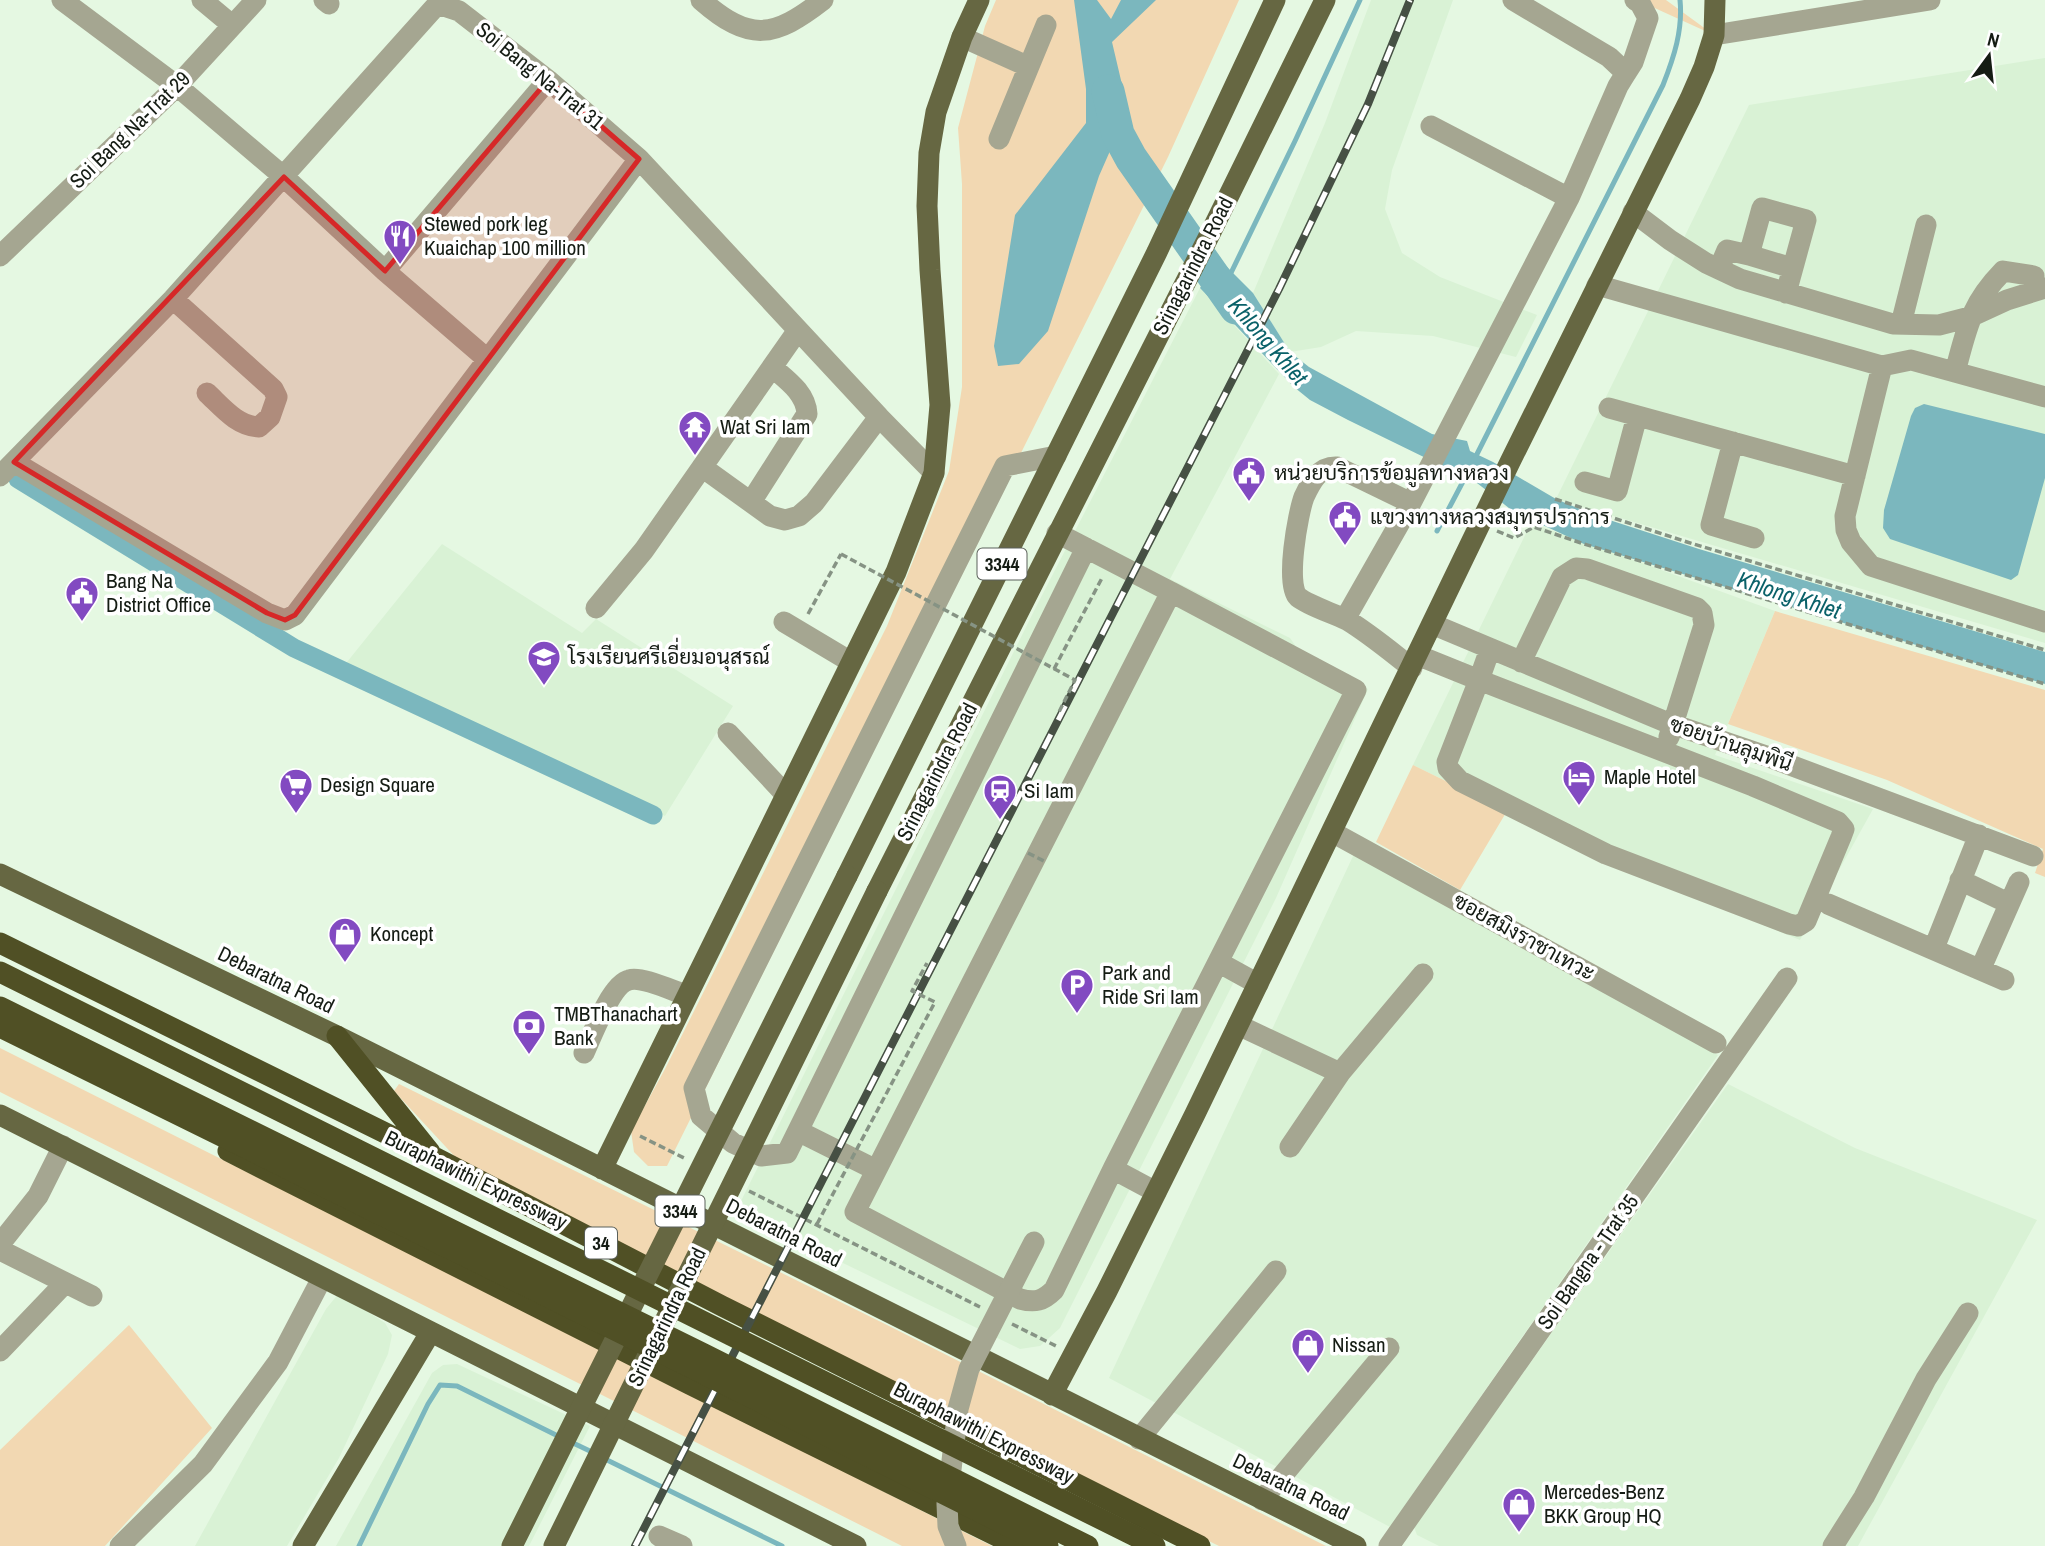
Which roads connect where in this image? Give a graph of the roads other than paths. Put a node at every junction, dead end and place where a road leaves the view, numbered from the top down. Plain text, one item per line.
1 (62, 0) edge
2 (202, 0) edge
3 (256, 0) edge
4 (701, 0) edge
5 (823, 0) edge
6 (979, 0) edge
7 (1275, 0) edge
8 (1325, 0) edge
9 (1513, 0) edge
10 (1716, 0) edge
11 (1930, 0) edge
12 (1638, 1) edge
13 (1869, 5) edge
14 (232, 25) junction
15 (1046, 25) dead end
16 (1714, 35) junction
17 (962, 37) junction
18 (1027, 66) junction
19 (1626, 73) junction
20 (548, 79) junction
21 (177, 86) junction
22 (1431, 125) dead end
23 (999, 139) dead end
24 (639, 159) junction
25 (284, 177) junction
26 (1569, 198) junction
27 (1633, 212) junction
28 (1926, 225) dead end
29 (3, 247) edge
30 (1749, 255) junction
31 (1792, 268) junction
32 (1719, 269) junction
33 (385, 271) junction
34 (2039, 282) edge
35 (1597, 285) junction
36 (1786, 293) junction
37 (173, 299) junction
38 (1970, 317) junction
39 (1901, 324) junction
40 (797, 330) junction
41 (487, 359) junction
42 (1882, 366) junction
43 (772, 367) junction
44 (1955, 372) junction
45 (207, 393) dead end
46 (2045, 397) edge
47 (1609, 408) dead end
48 (1637, 416) junction
49 (879, 417) junction
50 (1733, 442) junction
51 (1056, 456) junction
52 (702, 467) junction
53 (7, 469) edge
54 (934, 473) junction
55 (1855, 476) junction
56 (1585, 482) dead end
57 (751, 502) junction
58 (1411, 503) junction
59 (1056, 533) junction
60 (1754, 538) dead end
61 (1086, 548) junction
62 (1171, 592) junction
63 (596, 608) dead end
64 (1345, 619) junction
65 (2045, 622) edge
66 (1432, 624) junction
67 (791, 626) road end
68 (1490, 649) junction
69 (1415, 661) junction
70 (851, 662) junction
71 (1521, 662) junction
72 (1479, 680) junction
73 (1672, 724) junction
74 (728, 733) dead end
75 (1665, 753) junction
76 (1766, 756) junction
77 (1753, 786) junction
78 (786, 795) junction
79 (1332, 832) junction
80 (1979, 835) junction
81 (2033, 856) dead end
82 (0, 874) edge
83 (1960, 880) junction
84 (2019, 881) dead end
85 (2008, 903) junction
86 (1828, 904) dead end
87 (0, 943) edge
88 (1934, 948) junction
89 (1219, 962) junction
90 (1981, 968) junction
91 (0, 972) edge
92 (1423, 974) dead end
93 (1787, 978) dead end
94 (2004, 980) dead end
95 (1258, 984) junction
96 (687, 995) junction
97 (0, 1007) edge
98 (1238, 1025) junction
99 (0, 1027) edge
100 (0, 1035) edge
101 (337, 1036) junction
102 (1716, 1042) dead end
103 (584, 1053) dead end
104 (1340, 1073) junction
105 (0, 1115) edge
106 (798, 1131) junction
107 (63, 1146) junction
108 (1290, 1147) dead end
109 (434, 1157) junction
110 (602, 1169) junction
111 (1113, 1169) junction
112 (876, 1170) junction
113 (1156, 1192) junction
114 (4, 1232) edge
115 (1034, 1242) dead end
116 (0, 1250) edge
117 (1276, 1271) dead end
118 (322, 1278) junction
119 (65, 1283) junction
120 (92, 1296) dead end
121 (1968, 1313) dead end
122 (430, 1333) junction
123 (1389, 1348) dead end
124 (0, 1351) edge
125 (1052, 1395) junction
126 (1139, 1439) junction
127 (1262, 1500) junction
128 (659, 1536) dead end
129 (120, 1546) edge
130 (303, 1546) edge
131 (512, 1546) edge
132 (554, 1546) edge
133 (682, 1546) edge
134 (856, 1546) edge
135 (956, 1546) edge
136 (1017, 1546) edge
137 (1048, 1546) edge
138 (1088, 1546) edge
139 (1155, 1546) edge
140 (1200, 1546) edge
141 (1356, 1546) edge
142 (1389, 1546) edge
143 (1833, 1546) edge

1 - 21 street
2 - 14 street
3 - 14 street, Soi Bang Na-Trat 29
4 - 5 street
6 - 17 main road
7 - 51 main road, Srinagarindra Road / 3344
8 - 59 main road, Srinagarindra Road / 3344
9 - 19 street
10 - 16 main road
11 - 13 street
12 - 19 street
13 - 16 street
14 - 21 street, Soi Bang Na-Trat 29
15 - 18 street
16 - 27 main road
17 - 18 street
17 - 54 main road
18 - 23 street
19 - 26 street
20 - 24 street, Soi Bang Na-Trat 31
20 - 25 street, Soi Bang Na-Trat 31
20 - 33 street
21 - 25 street
21 - 29 street, Soi Bang Na-Trat 29
22 - 26 street
24 - 40 street, Soi Bang Na-Trat 31
24 - 41 street
25 - 33 street
25 - 37 street, Soi Bang Na-Trat 31
26 - 58 street
27 - 32 street
27 - 35 main road
28 - 39 street
30 - 31 street
30 - 31 street
30 - 32 street
31 - 36 street
32 - 36 street
33 - 41 street
34 - 38 street
34 - 38 street
35 - 42 street
35 - 66 main road
36 - 39 street
37 - 45 street
37 - 53 street, Soi Bang Na-Trat 31
38 - 39 street
38 - 44 street
40 - 43 street
40 - 49 street, Soi Bang Na-Trat 31
41 - 53 street
42 - 44 street
42 - 55 street
43 - 52 street
43 - 57 street
44 - 46 street
47 - 48 street
48 - 50 street
48 - 56 street
49 - 54 street, Soi Bang Na-Trat 31
49 - 57 street
50 - 55 street
50 - 60 street
51 - 106 street
51 - 131 main road, Srinagarindra Road / 3344, bridge
52 - 57 street
52 - 63 street
54 - 70 main road
55 - 65 street
58 - 64 street
58 - 64 street
59 - 61 street
59 - 132 main road, Srinagarindra Road / 3344, bridge
61 - 62 street
61 - 106 street
62 - 89 street
62 - 112 street
64 - 69 street
66 - 68 street, ซอยบ้านลุมพินี
66 - 69 main road
67 - 70 street
68 - 71 street, ซอยบ้านลุมพินี
68 - 72 street
69 - 72 street
69 - 79 main road
70 - 78 main road
71 - 73 street, ซอยบ้านลุมพินี
71 - 73 street
72 - 75 street
72 - 77 street
73 - 75 street
73 - 76 street, ซอยบ้านลุมพินี
74 - 78 street
75 - 77 street
76 - 77 street
76 - 80 street, ซอยบ้านลุมพินี
78 - 96 main road
79 - 95 main road
79 - 102 street, ซอยสมิงราชาเทวะ
80 - 81 street, ซอยบ้านลุมพินี
80 - 83 street
82 - 101 main road, Debaratna Road
83 - 85 street
83 - 88 street
84 - 85 street
85 - 90 street
86 - 88 street
87 - 109 highway, 34
88 - 90 street
89 - 95 street
89 - 111 street
90 - 94 street
91 - 139 highway, Buraphawithi Expressway, bridge
92 - 104 street
93 - 142 street, Soi Bangna - Trat 35
95 - 98 main road
96 - 103 street
96 - 110 main road
97 - 138 highway, bridge
98 - 104 street
98 - 113 main road
99 - 137 highway, bridge
100 - 136 highway
101 - 109 highway
101 - 110 main road, Debaratna Road
104 - 108 street
105 - 107 main road
106 - 112 street
107 - 114 street
107 - 118 main road
109 - 140 highway, 34
110 - 125 main road, Debaratna Road
111 - 112 street
111 - 113 street
113 - 125 main road
115 - 135 street, bridge
116 - 119 street
117 - 126 street
118 - 122 main road
118 - 129 street
119 - 120 street
119 - 124 street
121 - 143 street
122 - 130 main road
122 - 134 main road
123 - 127 street
125 - 126 main road, Debaratna Road
126 - 127 main road, Debaratna Road
127 - 141 main road, Debaratna Road
128 - 133 street

